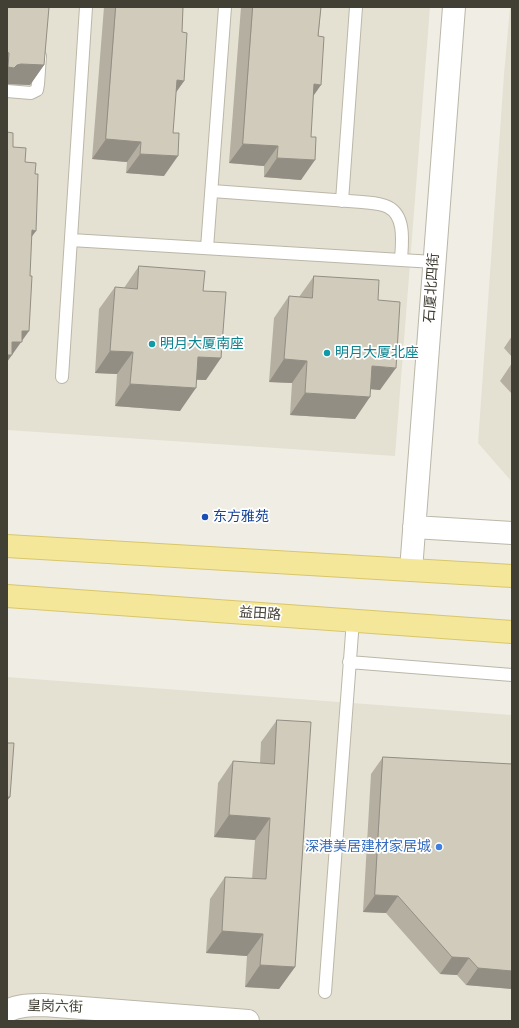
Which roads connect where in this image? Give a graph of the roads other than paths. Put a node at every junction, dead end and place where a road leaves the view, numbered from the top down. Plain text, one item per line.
1 (86, 7) edge
2 (225, 7) edge
3 (356, 7) edge
4 (454, 7) edge
5 (41, 46) edge
6 (7, 91) edge
7 (212, 192) junction
8 (342, 201) junction
9 (71, 240) junction
10 (207, 248) junction
11 (401, 260) junction
12 (434, 262) junction
13 (62, 377) dead end
14 (414, 527) junction
15 (512, 533) edge
16 (7, 546) edge
17 (411, 570) junction
18 (512, 576) edge
19 (7, 596) edge
20 (353, 620) junction
21 (512, 632) edge
22 (349, 662) junction
23 (512, 675) edge
24 (325, 992) dead end
25 (7, 1011) edge
26 (248, 1021) edge

1 - 9 lane
2 - 7 lane
3 - 8 lane
4 - 12 street, 石厦北四街
5 - 6 lane
7 - 8 lane
7 - 10 lane
8 - 11 lane
9 - 10 lane
9 - 13 lane
10 - 11 lane
11 - 12 lane
12 - 14 street, 石厦北四街
14 - 15 street
14 - 17 street, 石厦北四街
16 - 17 main road
17 - 18 main road
19 - 20 main road, 益田路
20 - 21 main road, 益田路
20 - 22 lane
22 - 23 lane
22 - 24 lane
25 - 26 street, 皇岗六街

